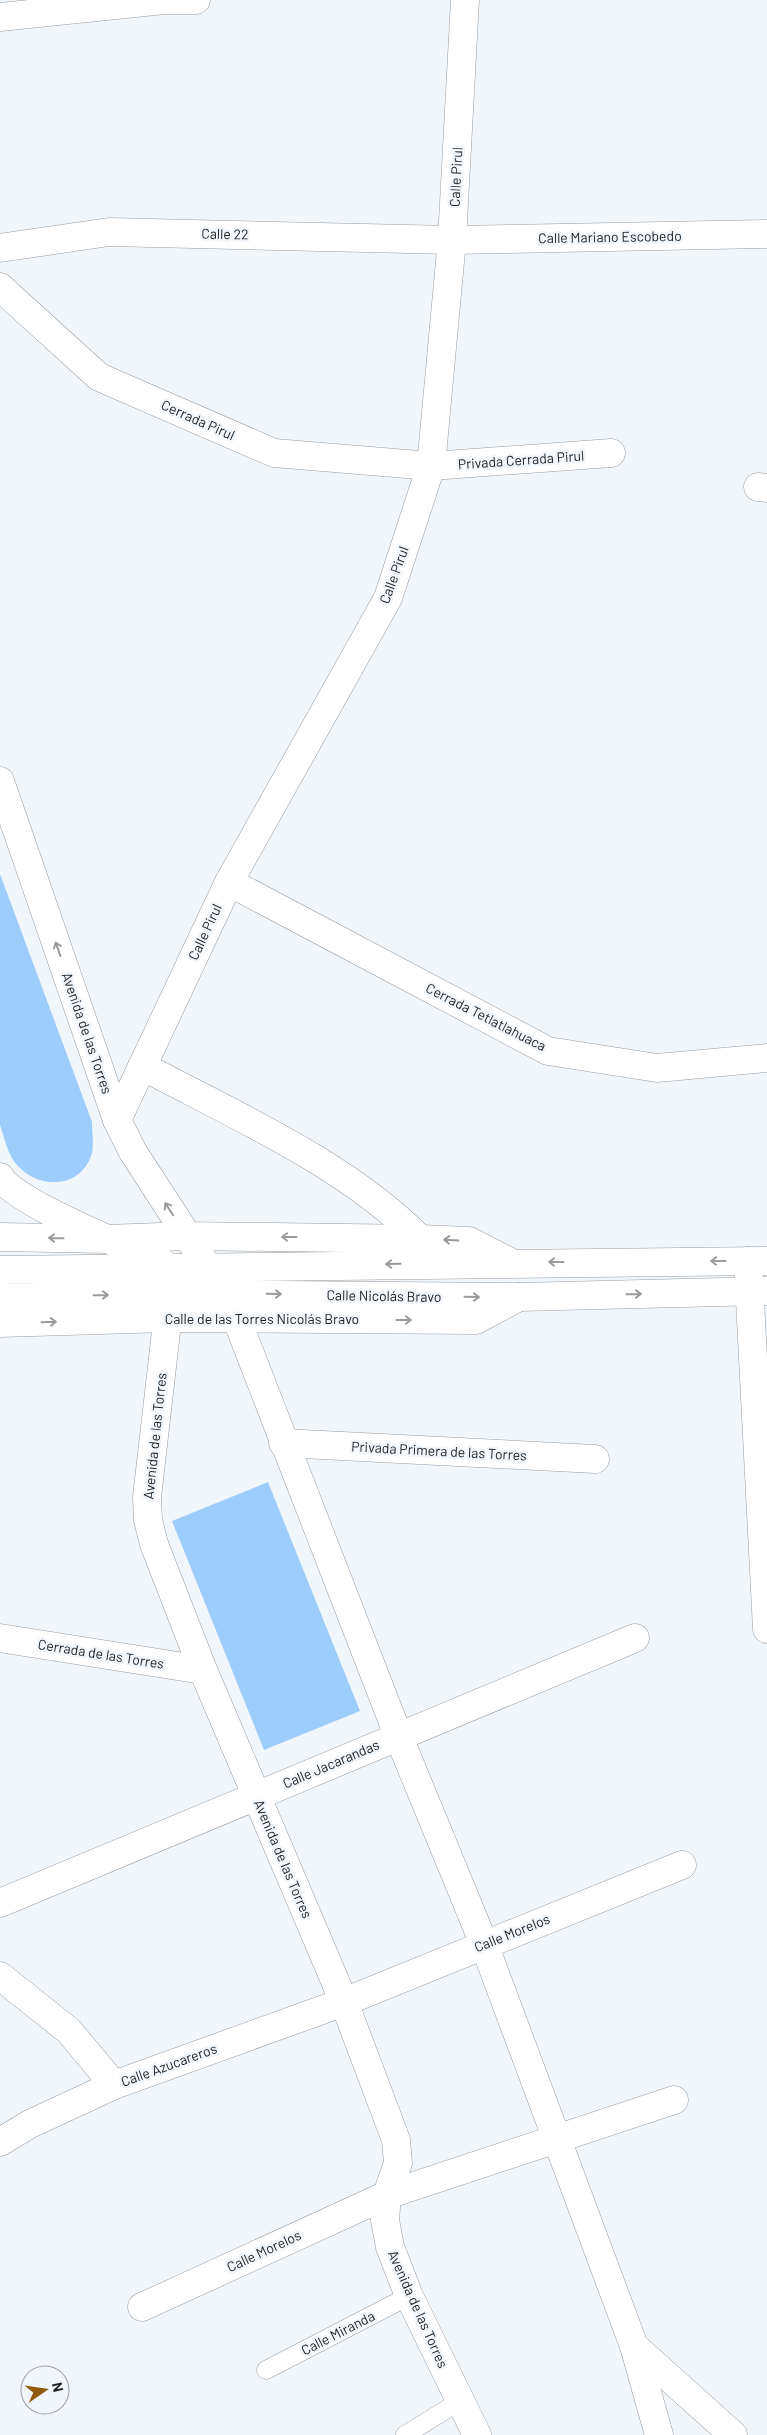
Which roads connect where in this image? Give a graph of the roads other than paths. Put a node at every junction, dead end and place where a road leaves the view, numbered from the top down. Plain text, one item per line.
1 (196, 0) edge
2 (465, 0) edge
3 (0, 17) edge
4 (767, 234) edge
5 (452, 240) junction
6 (0, 248) edge
7 (0, 288) edge
8 (611, 454) dead end
9 (431, 466) junction
10 (0, 780) edge
11 (229, 882) junction
12 (767, 1058) edge
13 (142, 1066) junction
14 (116, 1120) junction
15 (0, 1176) edge
16 (187, 1236) junction
17 (0, 1237) edge
18 (420, 1239) junction
19 (107, 1240) junction
20 (757, 1261) edge
21 (512, 1263) junction
22 (207, 1267) junction
23 (0, 1270) edge
24 (758, 1291) edge
25 (170, 1293) junction
26 (225, 1294) junction
27 (519, 1297) junction
28 (0, 1298) edge
29 (237, 1320) junction
30 (0, 1323) edge
31 (283, 1443) junction
32 (595, 1459) dead end
33 (767, 1629) edge
34 (0, 1638) edge
35 (635, 1638) dead end
36 (203, 1670) junction
37 (398, 1735) junction
38 (256, 1795) junction
39 (682, 1865) dead end
40 (0, 1903) edge
41 (484, 1944) junction
42 (0, 1976) edge
43 (344, 2002) junction
44 (114, 2085) junction
45 (674, 2100) dead end
46 (555, 2139) junction
47 (0, 2142) edge
48 (387, 2195) junction
49 (409, 2296) junction
50 (142, 2307) dead end
51 (634, 2346) junction
52 (266, 2370) dead end
53 (460, 2401) junction
54 (405, 2435) edge
55 (477, 2435) edge
56 (659, 2435) edge
57 (733, 2435) edge

1 - 3 street
2 - 5 street, Calle Pirul
4 - 5 street, Calle Mariano Escobedo
5 - 6 street, Calle 22
5 - 9 street, Calle Pirul
7 - 9 street, Cerrada Pirul
8 - 9 street, Privada Cerrada Pirul
9 - 11 street, Calle Pirul
14 -> 10 street, Avenida de las Torres
11 - 12 street, Cerrada Tetlatlahuaca
11 - 13 street, Calle Pirul
13 - 14 street, Calle Pirul
13 - 18 street
16 -> 14 street, Avenida de las Torres
15 - 19 street
18 -> 16 street
16 - 19 street
16 - 22 street, Avenida de las Torres
19 -> 17 street
21 -> 18 street
19 - 25 street
20 -> 21 street
20 - 24 street
21 -> 22 street
22 - 25 street
22 - 26 street, Avenida de las Torres
23 - 25 street
27 -> 24 street, Calle Nicolás Bravo
24 - 33 street
25 - 26 street
28 -> 25 street
25 - 29 street, Calle de las Torres Nicolás Bravo
30 -> 25 street, Calle de las Torres Nicolás Bravo
25 - 36 street, Avenida de las Torres
26 -> 27 street, Calle Nicolás Bravo
26 - 29 street, Avenida de las Torres
29 -> 27 street, Calle de las Torres Nicolás Bravo
29 - 31 street, Avenida de las Torres
31 - 32 street, Privada Primera de las Torres
31 - 37 street, Avenida de las Torres
34 - 36 street, Cerrada de las Torres
35 - 37 street, Calle Jacarandas
36 - 38 street, Avenida de las Torres
37 - 38 street, Calle Jacarandas
37 - 41 street, Avenida de las Torres
38 - 40 street, Calle Jacarandas
38 - 43 street, Avenida de las Torres
39 - 41 street, Calle Morelos
41 - 43 street, Calle Morelos
41 - 46 street, Avenida de las Torres
42 - 44 street
43 - 44 street, Calle Azucareros
43 - 48 street, Avenida de las Torres
44 - 47 street, Calle Azucareros
45 - 46 street, Calle Morelos
46 - 48 street, Calle Morelos
46 - 51 street, Avenida de las Torres
48 - 49 street, Avenida de las Torres
48 - 50 street, Calle Morelos
49 - 52 lane, Calle Miranda
49 - 53 street, Avenida de las Torres
51 - 56 street, Avenida de las Torres
51 - 57 street
53 - 54 lane
53 - 55 street, Avenida de las Torres

